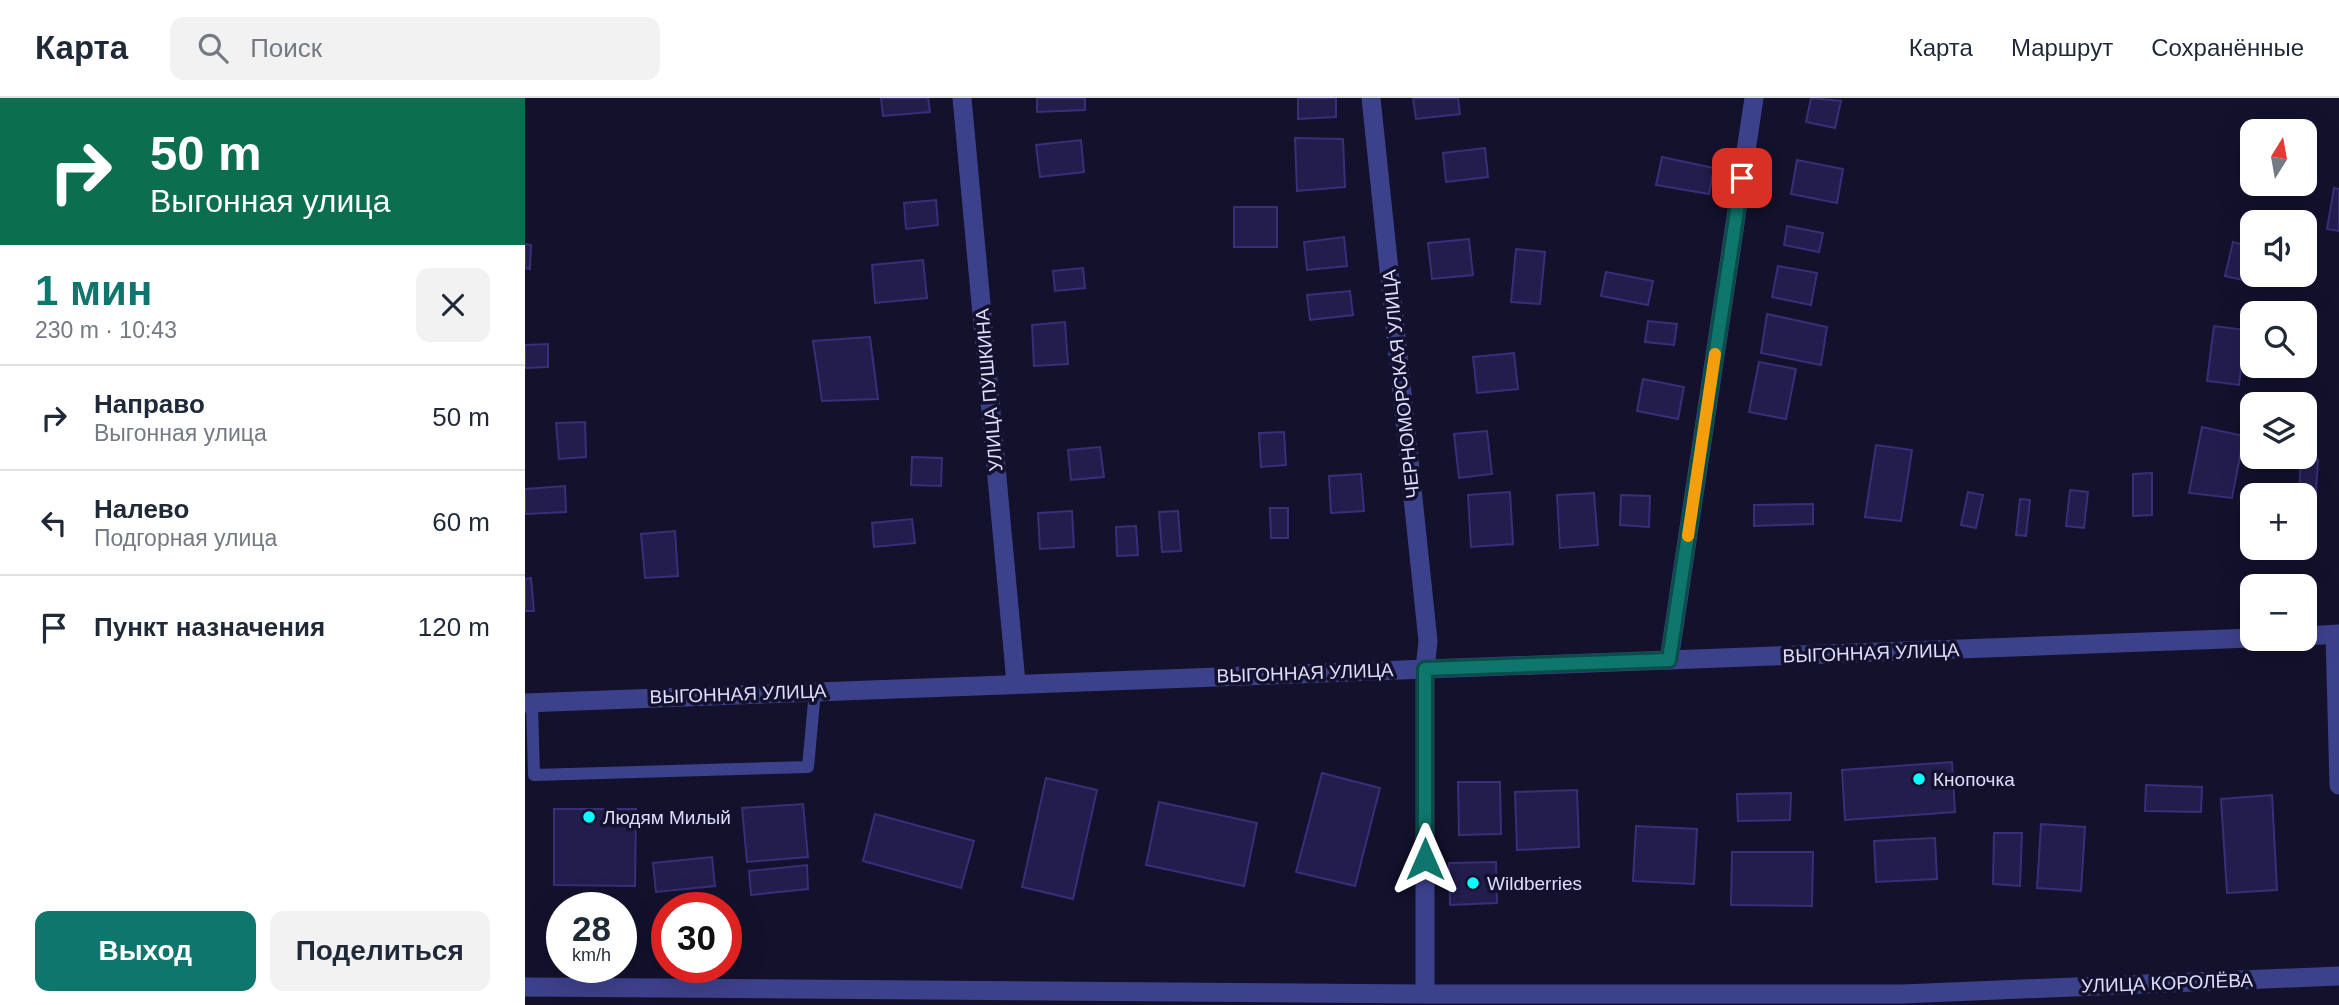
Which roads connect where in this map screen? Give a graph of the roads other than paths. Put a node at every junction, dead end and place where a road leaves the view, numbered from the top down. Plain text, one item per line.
1 (962, 98) edge
2 (1371, 98) edge
3 (1754, 98) edge
4 (2337, 634) edge
5 (2317, 635) edge
6 (2240, 638) edge
7 (1669, 660) junction
8 (1425, 669) junction
9 (1016, 683) junction
10 (815, 691) junction
11 (529, 703) edge
12 (2339, 785) edge
13 (2339, 976) edge
14 (525, 987) edge
15 (1425, 994) junction

1 - 9 street, УЛИЦА ПУШКИНА
2 - 8 street, ЧЕРНОМОРСКАЯ УЛИЦА
3 - 7 street
4 - 5 street
4 - 12 street
6 - 7 street, ВЫГОННАЯ УЛИЦА
7 - 8 street, ВЫГОННАЯ УЛИЦА
8 - 9 street, ВЫГОННАЯ УЛИЦА
8 - 15 street, ЧЕРНОМОРСКАЯ УЛИЦА
9 - 10 street, ВЫГОННАЯ УЛИЦА
10 - 11 street, ВЫГОННАЯ УЛИЦА
10 - 11 lane
13 - 15 street, УЛИЦА КОРОЛЁВА
14 - 15 street, УЛИЦА КОРОЛЁВА

